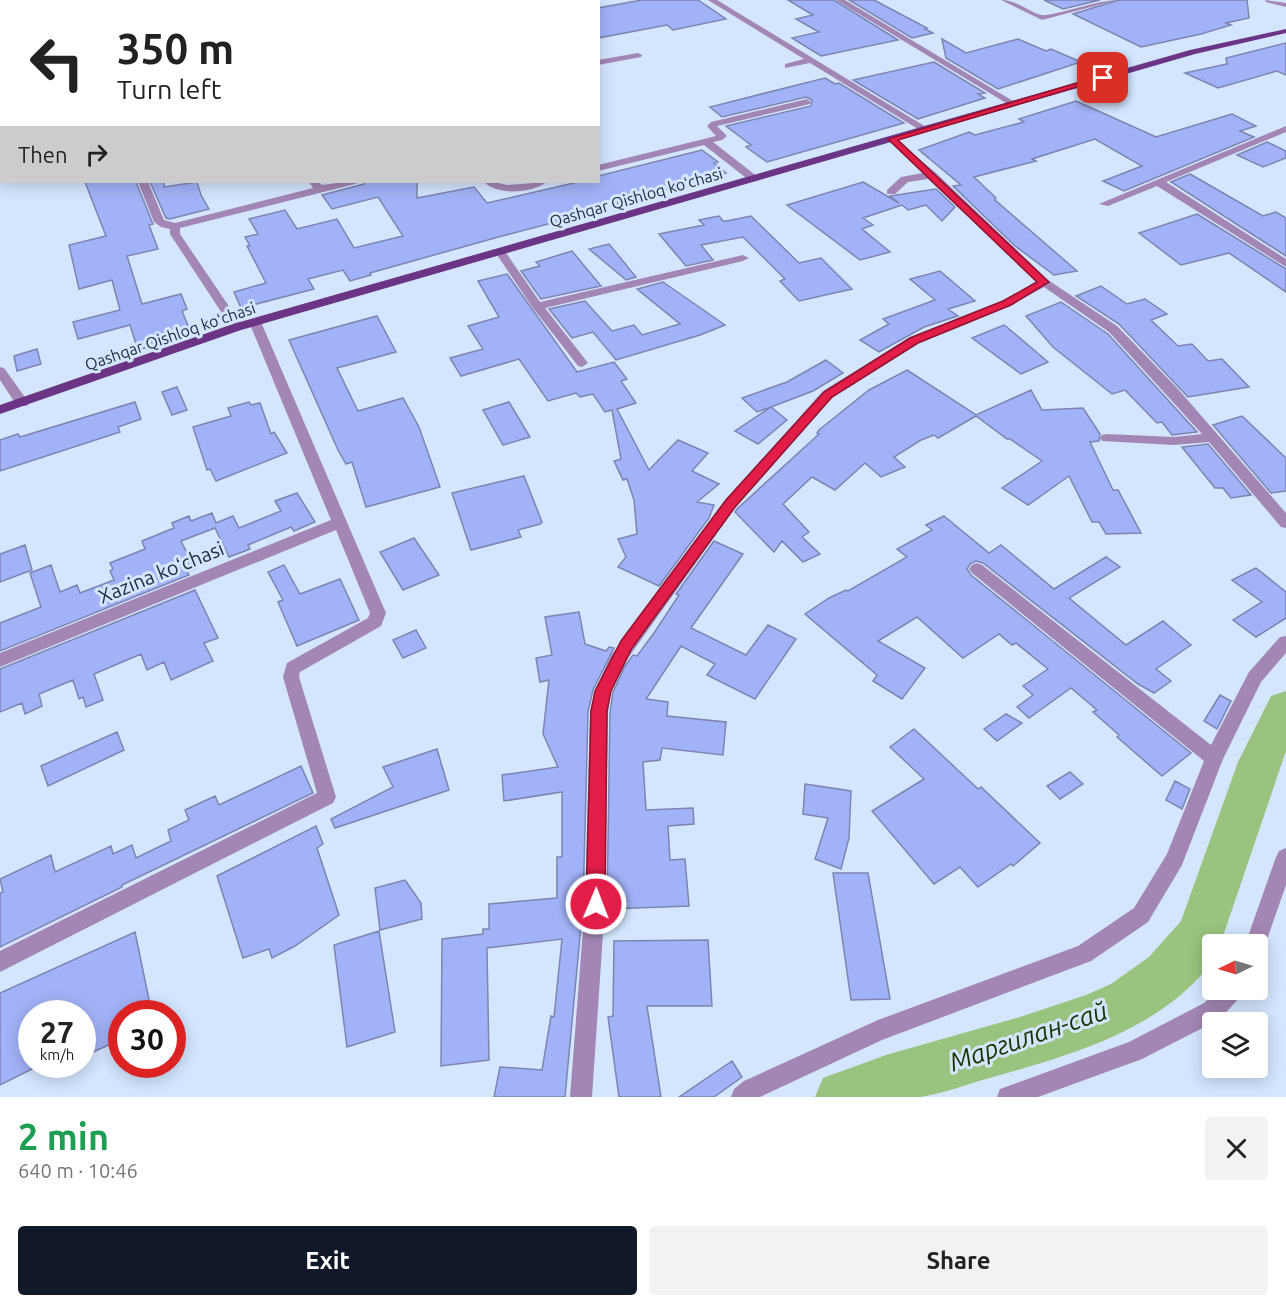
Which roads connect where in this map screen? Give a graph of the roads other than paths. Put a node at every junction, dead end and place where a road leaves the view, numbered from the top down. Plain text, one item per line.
1 (712, 0) edge
2 (840, 0) edge
3 (1005, 0) edge
4 (1113, 0) edge
5 (1269, 0) edge
6 (1286, 5) edge
7 (1285, 32) edge
8 (638, 55) dead end
9 (812, 60) junction
10 (600, 63) edge
11 (788, 66) dead end
12 (807, 102) dead end
13 (1014, 104) junction
14 (1286, 129) edge
15 (926, 130) junction
16 (1270, 135) junction
17 (892, 139) junction
18 (706, 142) junction
19 (1286, 144) edge
20 (600, 168) edge
21 (932, 175) junction
22 (754, 179) junction
23 (143, 183) edge
24 (344, 183) edge
25 (490, 183) edge
26 (536, 183) edge
27 (1160, 183) junction
28 (317, 185) edge
29 (891, 192) dead end
30 (1104, 204) dead end
31 (175, 226) junction
32 (500, 252) junction
33 (743, 258) dead end
34 (1286, 264) edge
35 (1044, 282) junction
36 (537, 306) junction
37 (255, 322) junction
38 (237, 327) junction
39 (582, 363) dead end
40 (0, 371) edge
41 (22, 403) junction
42 (0, 410) edge
43 (1213, 437) junction
44 (1107, 438) dead end
45 (339, 523) junction
46 (1286, 523) edge
47 (976, 569) dead end
48 (1286, 642) edge
49 (0, 660) edge
50 (1214, 758) junction
51 (1286, 858) edge
52 (1259, 934) edge
53 (0, 962) edge
54 (1223, 1000) edge
55 (581, 1097) edge
56 (742, 1097) edge
57 (1008, 1097) edge

1 - 9 street
2 - 13 street
3 - 4 street
5 - 6 street
7 - 13 main road, Qashqar Qishloq koʻchasi
8 - 10 street
9 - 11 street
9 - 15 street
12 - 18 street
13 - 15 main road, Qashqar Qishloq koʻchasi
14 - 16 street
15 - 17 main road, Qashqar Qishloq koʻchasi
16 - 19 street
16 - 27 street
17 - 21 street
17 - 22 main road, Qashqar Qishloq koʻchasi
18 - 20 street
18 - 22 street
21 - 29 street
21 - 35 street
22 - 32 main road, Qashqar Qishloq koʻchasi
23 - 31 street
24 - 28 street
25 - 26 street
27 - 30 street
27 - 34 street
28 - 31 street
31 - 38 street
32 - 36 street
32 - 37 main road, Qashqar Qishloq koʻchasi
33 - 36 street
35 - 43 street
35 - 55 street
36 - 39 street
37 - 38 main road, Qashqar Qishloq koʻchasi
37 - 45 street
38 - 41 main road, Qashqar Qishloq koʻchasi
40 - 41 street
41 - 42 main road, Qashqar Qishloq koʻchasi
43 - 44 street
43 - 46 street
45 - 49 street, Xazina koʻchasi
45 - 53 street
47 - 50 street
48 - 50 street
50 - 56 street
51 - 52 street
54 - 57 street

